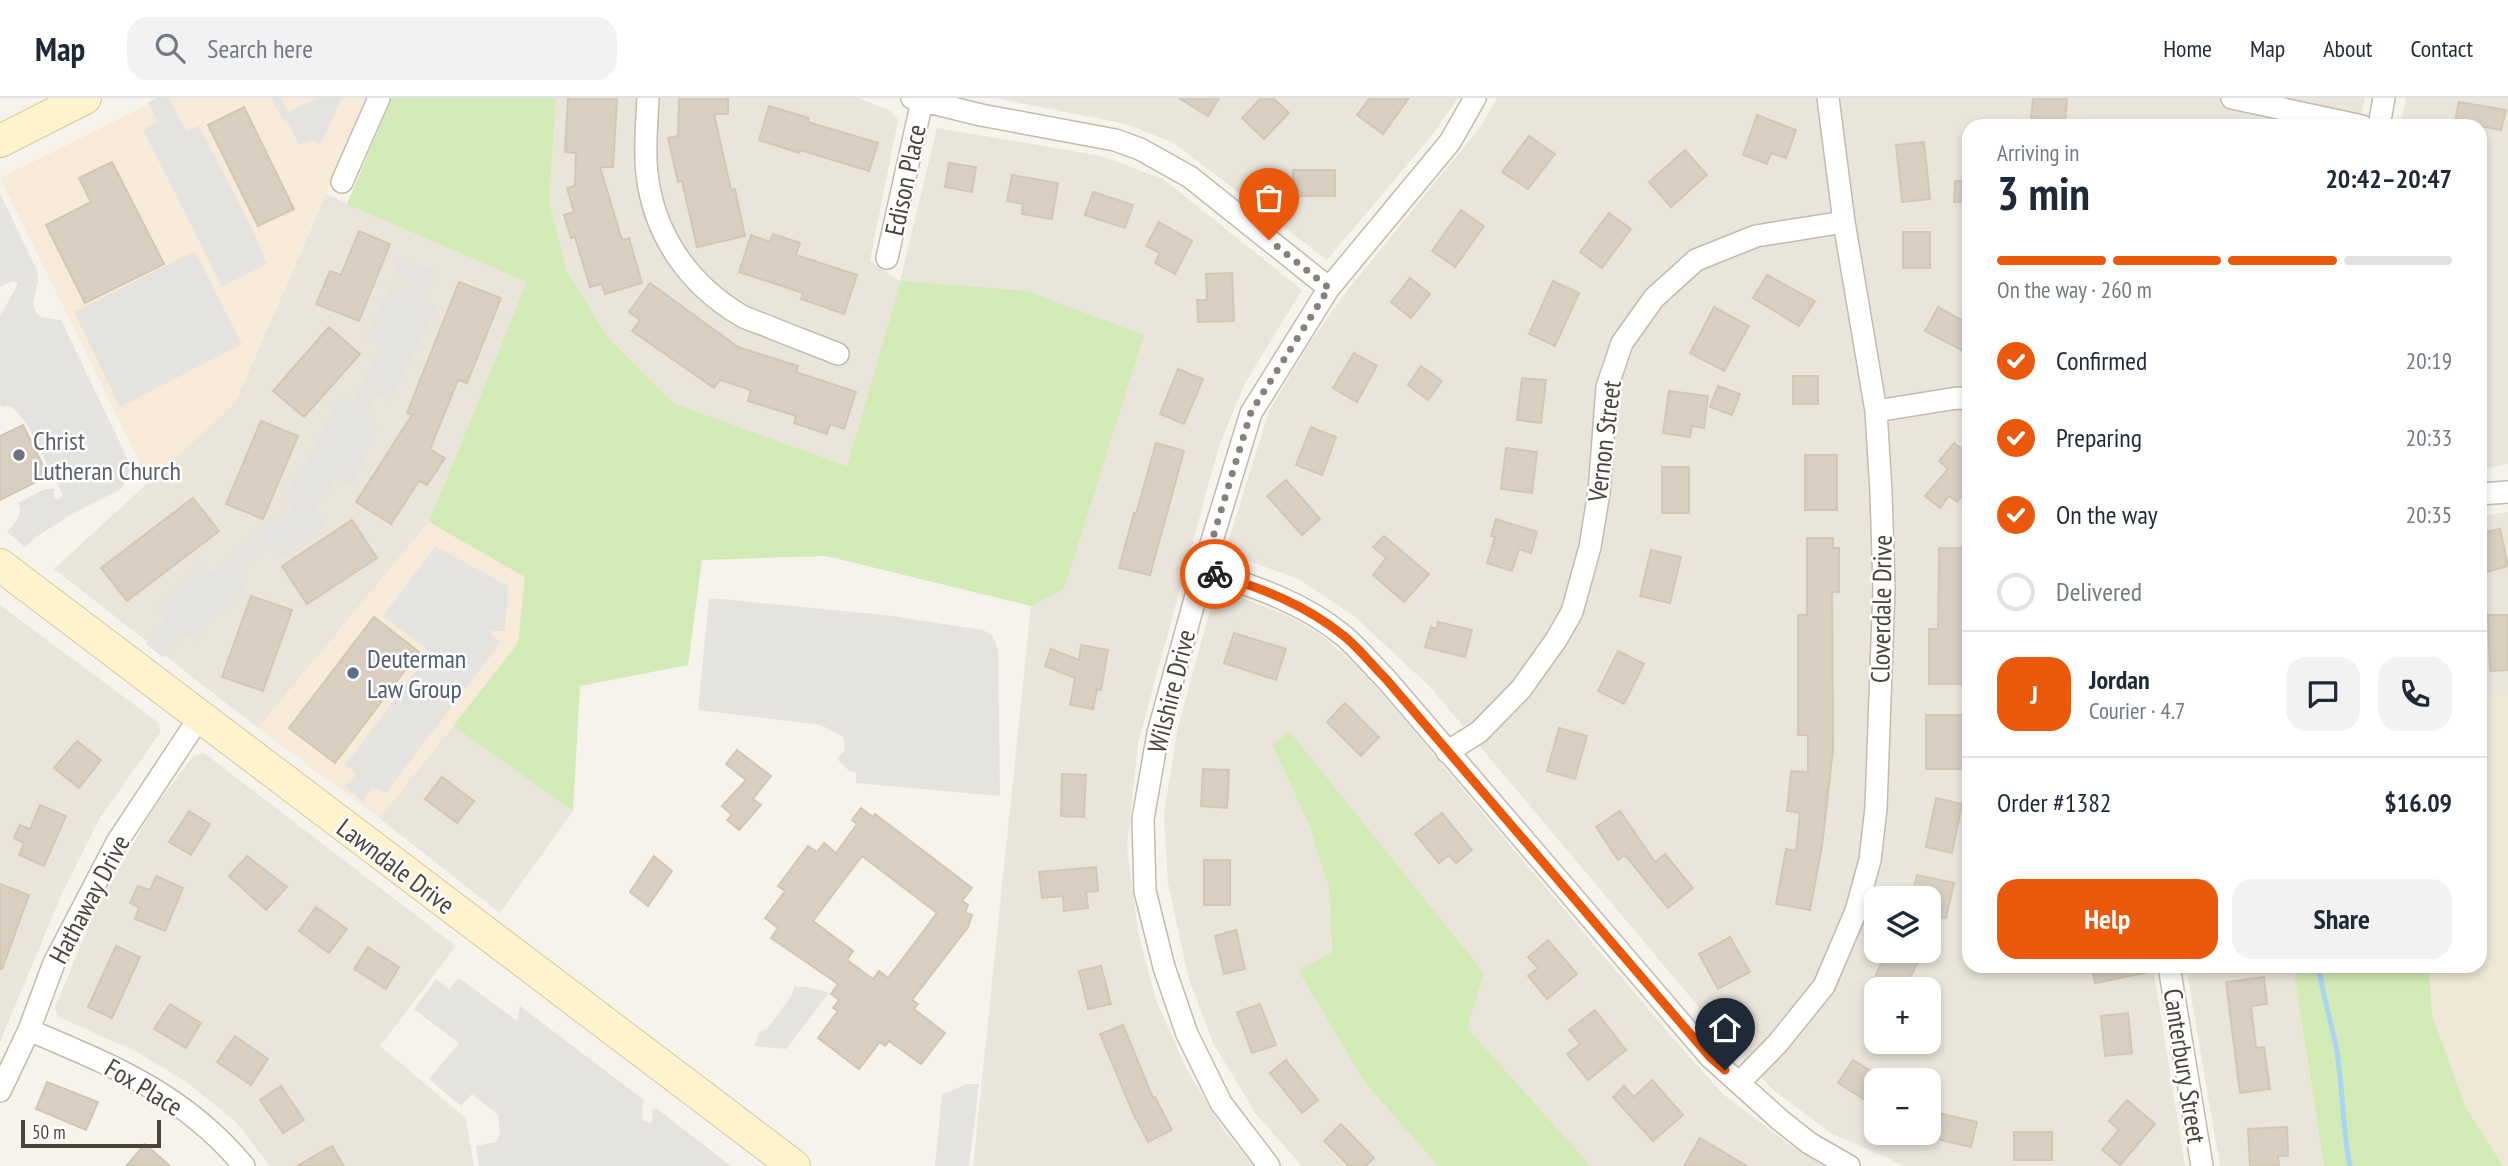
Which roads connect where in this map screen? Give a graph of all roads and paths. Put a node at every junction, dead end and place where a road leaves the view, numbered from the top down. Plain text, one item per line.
1 (85, 98) edge
2 (379, 98) edge
3 (648, 98) edge
4 (1475, 98) edge
5 (1828, 98) edge
6 (2232, 98) edge
7 (2384, 98) edge
8 (917, 100) edge
9 (2330, 119) edge
10 (2380, 119) edge
11 (0, 141) edge
12 (342, 182) dead end
13 (1844, 222) junction
14 (887, 258) dead end
15 (1329, 288) junction
16 (838, 354) dead end
17 (1962, 398) edge
18 (1876, 411) junction
19 (2508, 492) edge
20 (2487, 494) edge
21 (0, 565) edge
22 (1203, 570) junction
23 (199, 718) junction
24 (1447, 752) junction
25 (2170, 973) edge
26 (29, 1030) junction
27 (1739, 1083) junction
28 (0, 1091) edge
29 (244, 1166) edge
30 (794, 1166) edge
31 (1269, 1166) edge
32 (1849, 1166) edge
33 (2202, 1166) edge

1 - 11 main road
2 - 12 street
3 - 16 street
4 - 15 street, Wilshire Drive
5 - 13 street, Cloverdale Drive
6 - 9 street
7 - 10 street
8 - 14 street, Edison Place
8 - 15 street
13 - 18 street, Cloverdale Drive
13 - 24 street, Vernon Street
15 - 22 street, Wilshire Drive
17 - 18 street
18 - 27 street, Cloverdale Drive
19 - 20 street
21 - 23 main road, Lawndale Drive
22 - 24 street
22 - 31 street, Wilshire Drive
23 - 26 street, Hathaway Drive
23 - 30 main road, Lawndale Drive
24 - 27 street
25 - 33 street, Canterbury Street
26 - 28 street, Hathaway Drive
26 - 29 street, Fox Place
27 - 32 street

